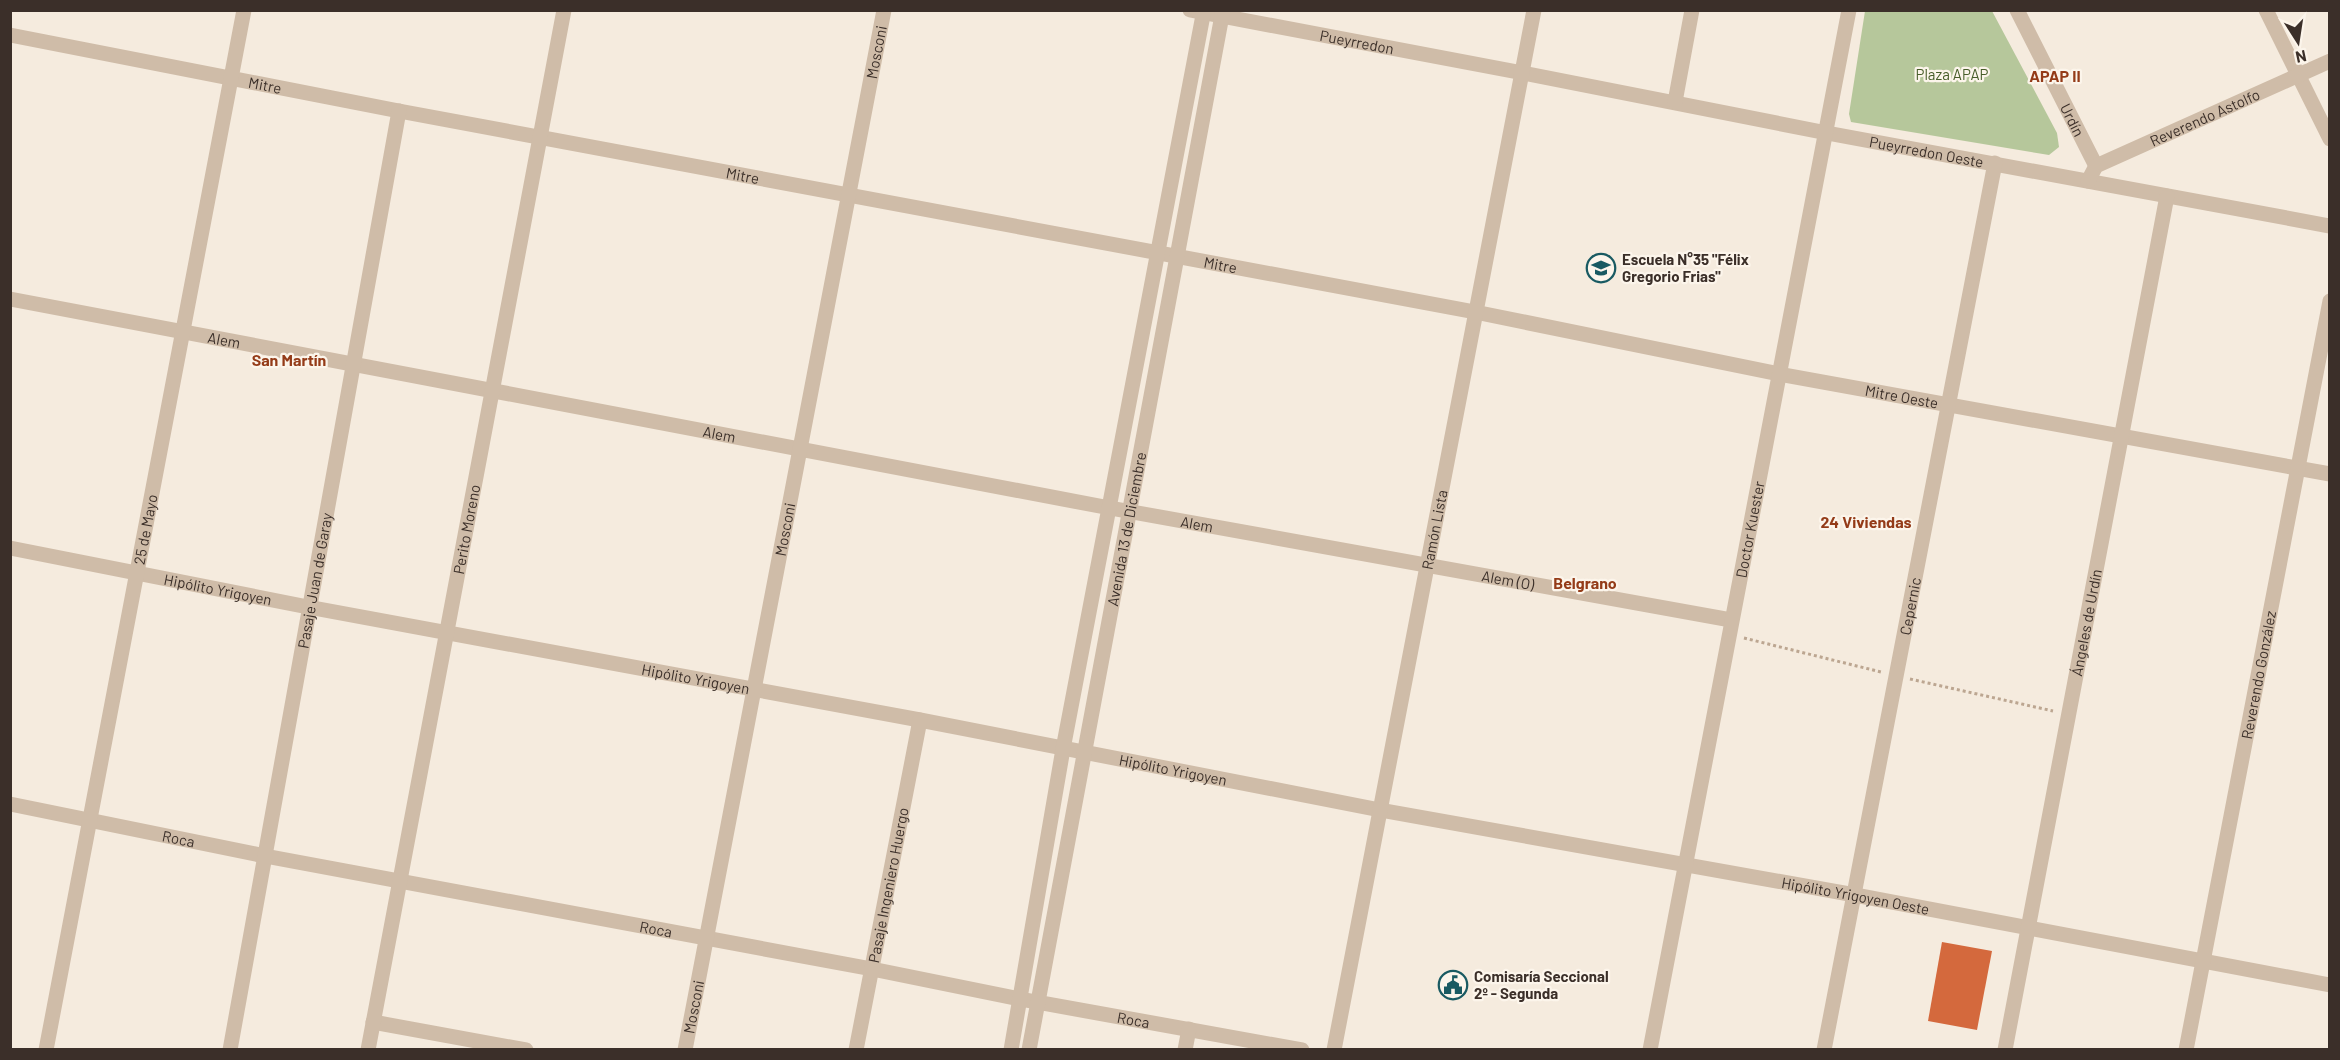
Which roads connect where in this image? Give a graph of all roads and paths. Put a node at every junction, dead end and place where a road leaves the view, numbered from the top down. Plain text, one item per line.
1 (244, 10) edge
2 (564, 10) edge
3 (884, 10) edge
4 (1534, 10) edge
5 (1692, 10) edge
6 (1849, 10) edge
7 (2017, 10) edge
8 (2266, 10) edge
9 (1200, 11) edge
10 (1222, 14) edge
11 (10, 35) edge
12 (2330, 61) edge
13 (1523, 73) junction
14 (2298, 76) junction
15 (231, 77) junction
16 (1676, 102) junction
17 (399, 111) junction
18 (1827, 134) junction
19 (540, 137) junction
20 (2330, 139) edge
21 (1995, 163) junction
22 (2096, 166) junction
23 (2088, 181) junction
24 (848, 195) junction
25 (2167, 196) junction
26 (2330, 226) edge
27 (1159, 254) junction
28 (1178, 258) junction
29 (10, 298) edge
30 (2330, 301) edge
31 (1475, 312) junction
32 (183, 331) junction
33 (355, 365) junction
34 (1779, 374) junction
35 (492, 392) junction
36 (1947, 404) junction
37 (2122, 438) junction
38 (800, 449) junction
39 (2298, 468) junction
40 (2330, 474) edge
41 (1110, 508) junction
42 (1130, 511) junction
43 (10, 548) edge
44 (1426, 566) junction
45 (136, 571) junction
46 (308, 607) junction
47 (1730, 627) junction
48 (445, 632) junction
49 (1898, 676) junction
50 (753, 689) junction
51 (2068, 715) junction
52 (920, 720) junction
53 (1063, 749) junction
54 (1084, 753) junction
55 (10, 804) edge
56 (1380, 810) junction
57 (89, 819) junction
58 (265, 856) junction
59 (1685, 864) junction
60 (399, 881) junction
61 (1855, 895) junction
62 (2028, 927) junction
63 (705, 938) junction
64 (2203, 961) junction
65 (872, 969) junction
66 (2330, 985) edge
67 (1020, 999) junction
68 (1038, 1002) junction
69 (373, 1022) junction
70 (1189, 1029) junction
71 (46, 1050) edge
72 (230, 1050) edge
73 (368, 1050) edge
74 (526, 1050) edge
75 (685, 1050) edge
76 (856, 1050) edge
77 (1011, 1050) edge
78 (1029, 1050) edge
79 (1185, 1050) edge
80 (1302, 1050) edge
81 (1334, 1050) edge
82 (1650, 1050) edge
83 (1824, 1050) edge
84 (2005, 1050) edge
85 (2186, 1050) edge

1 - 15 street, 25 de Mayo
2 - 19 street, Perito Moreno
3 - 24 street, Mosconi
4 - 13 street, Ramón Lista
5 - 16 street
6 - 18 street, Doctor Kuester
7 - 22 street, Urdín
8 - 14 street
9 - 10 street, Pueyrredon
9 - 27 street, Avenida 13 de Diciembre
10 - 13 street, Pueyrredon
10 - 28 street, Avenida 13 de Diciembre
11 - 15 street, Mitre
12 - 14 street, Reverendo Astolfo
13 - 16 street, Pueyrredon Oeste
13 - 31 street, Ramón Lista
14 - 20 street
14 - 22 street, Reverendo Astolfo
15 - 17 street, Mitre
15 - 32 street, 25 de Mayo
16 - 18 street, Pueyrredon Oeste
17 - 19 street, Mitre
17 - 33 street, Pasaje Juan de Garay
18 - 21 street, Pueyrredon Oeste
18 - 34 street, Doctor Kuester
19 - 24 street, Mitre
19 - 35 street, Perito Moreno
21 - 23 street, Pueyrredon Oeste
21 - 36 street, Cepernic
22 - 23 street
23 - 25 street, Pueyrredon Oeste
24 - 27 street, Mitre
24 - 38 street, Mosconi
25 - 26 street, Pueyrredon Oeste
25 - 37 street, Ángeles de Urdín
27 - 28 street, Mitre
27 - 41 street, Avenida 13 de Diciembre
28 - 31 street, Mitre
28 - 42 street, Avenida 13 de Diciembre
29 - 32 street, Alem
30 - 39 street, Reverendo González
31 - 34 street, Mitre Oeste
31 - 44 street, Ramón Lista
32 - 33 street, Alem
32 - 45 street, 25 de Mayo
33 - 35 street, Alem
33 - 46 street, Pasaje Juan de Garay
34 - 36 street, Mitre Oeste
34 - 47 street, Doctor Kuester
35 - 38 street, Alem
35 - 48 street, Perito Moreno
36 - 37 street, Mitre Oeste
36 - 49 street, Cepernic
37 - 39 street, Mitre Oeste
37 - 51 street, Ángeles de Urdín
38 - 41 street, Alem
38 - 50 street, Mosconi
39 - 40 street, Mitre Oeste
39 - 64 street, Reverendo González
41 - 42 street, Alem
41 - 53 street, Avenida 13 de Diciembre
42 - 44 street, Alem
42 - 54 street, Avenida 13 de Diciembre
43 - 45 street, Hipólito Yrigoyen
44 - 47 street, Alem (O)
44 - 56 street, Ramón Lista
45 - 46 street, Hipólito Yrigoyen
45 - 57 street, 25 de Mayo
46 - 48 street, Hipólito Yrigoyen
46 - 58 street, Pasaje Juan de Garay
47 - 49 path
47 - 59 street, Doctor Kuester
48 - 50 street, Hipólito Yrigoyen
48 - 60 street, Perito Moreno
49 - 51 path
49 - 61 street, Cepernic
50 - 52 street, Hipólito Yrigoyen
50 - 63 street, Mosconi
51 - 62 street, Ángeles de Urdín
52 - 53 street, Hipólito Yrigoyen
52 - 65 street, Pasaje Ingeniero Huergo
53 - 54 street, Hipólito Yrigoyen
53 - 67 street, Avenida 13 de Diciembre
54 - 56 street, Hipólito Yrigoyen
54 - 68 street, Avenida 13 de Diciembre
55 - 57 street, Roca
56 - 59 street, Hipólito Yrigoyen Oeste
56 - 81 street, Ramón Lista
57 - 58 street, Roca
57 - 71 street, 25 de Mayo
58 - 60 street, Roca
58 - 72 street, Pasaje Juan de Garay
59 - 61 street, Hipólito Yrigoyen Oeste
59 - 82 street, Doctor Kuester
60 - 63 street, Roca
60 - 69 street, Perito Moreno
61 - 62 street, Hipólito Yrigoyen Oeste
61 - 83 street, Cepernic
62 - 64 street, Hipólito Yrigoyen Oeste
62 - 84 street, Ángeles de Urdín
63 - 65 street, Roca
63 - 75 street, Mosconi
64 - 66 street, Hipólito Yrigoyen Oeste
64 - 85 street, Reverendo González
65 - 67 street, Roca
65 - 76 street, Pasaje Ingeniero Huergo
67 - 68 street, Roca
67 - 77 street, Avenida 13 de Diciembre
68 - 70 street, Roca
68 - 78 street, Avenida 13 de Diciembre
69 - 73 street, Perito Moreno
69 - 74 street
70 - 79 street
70 - 80 street, Roca

